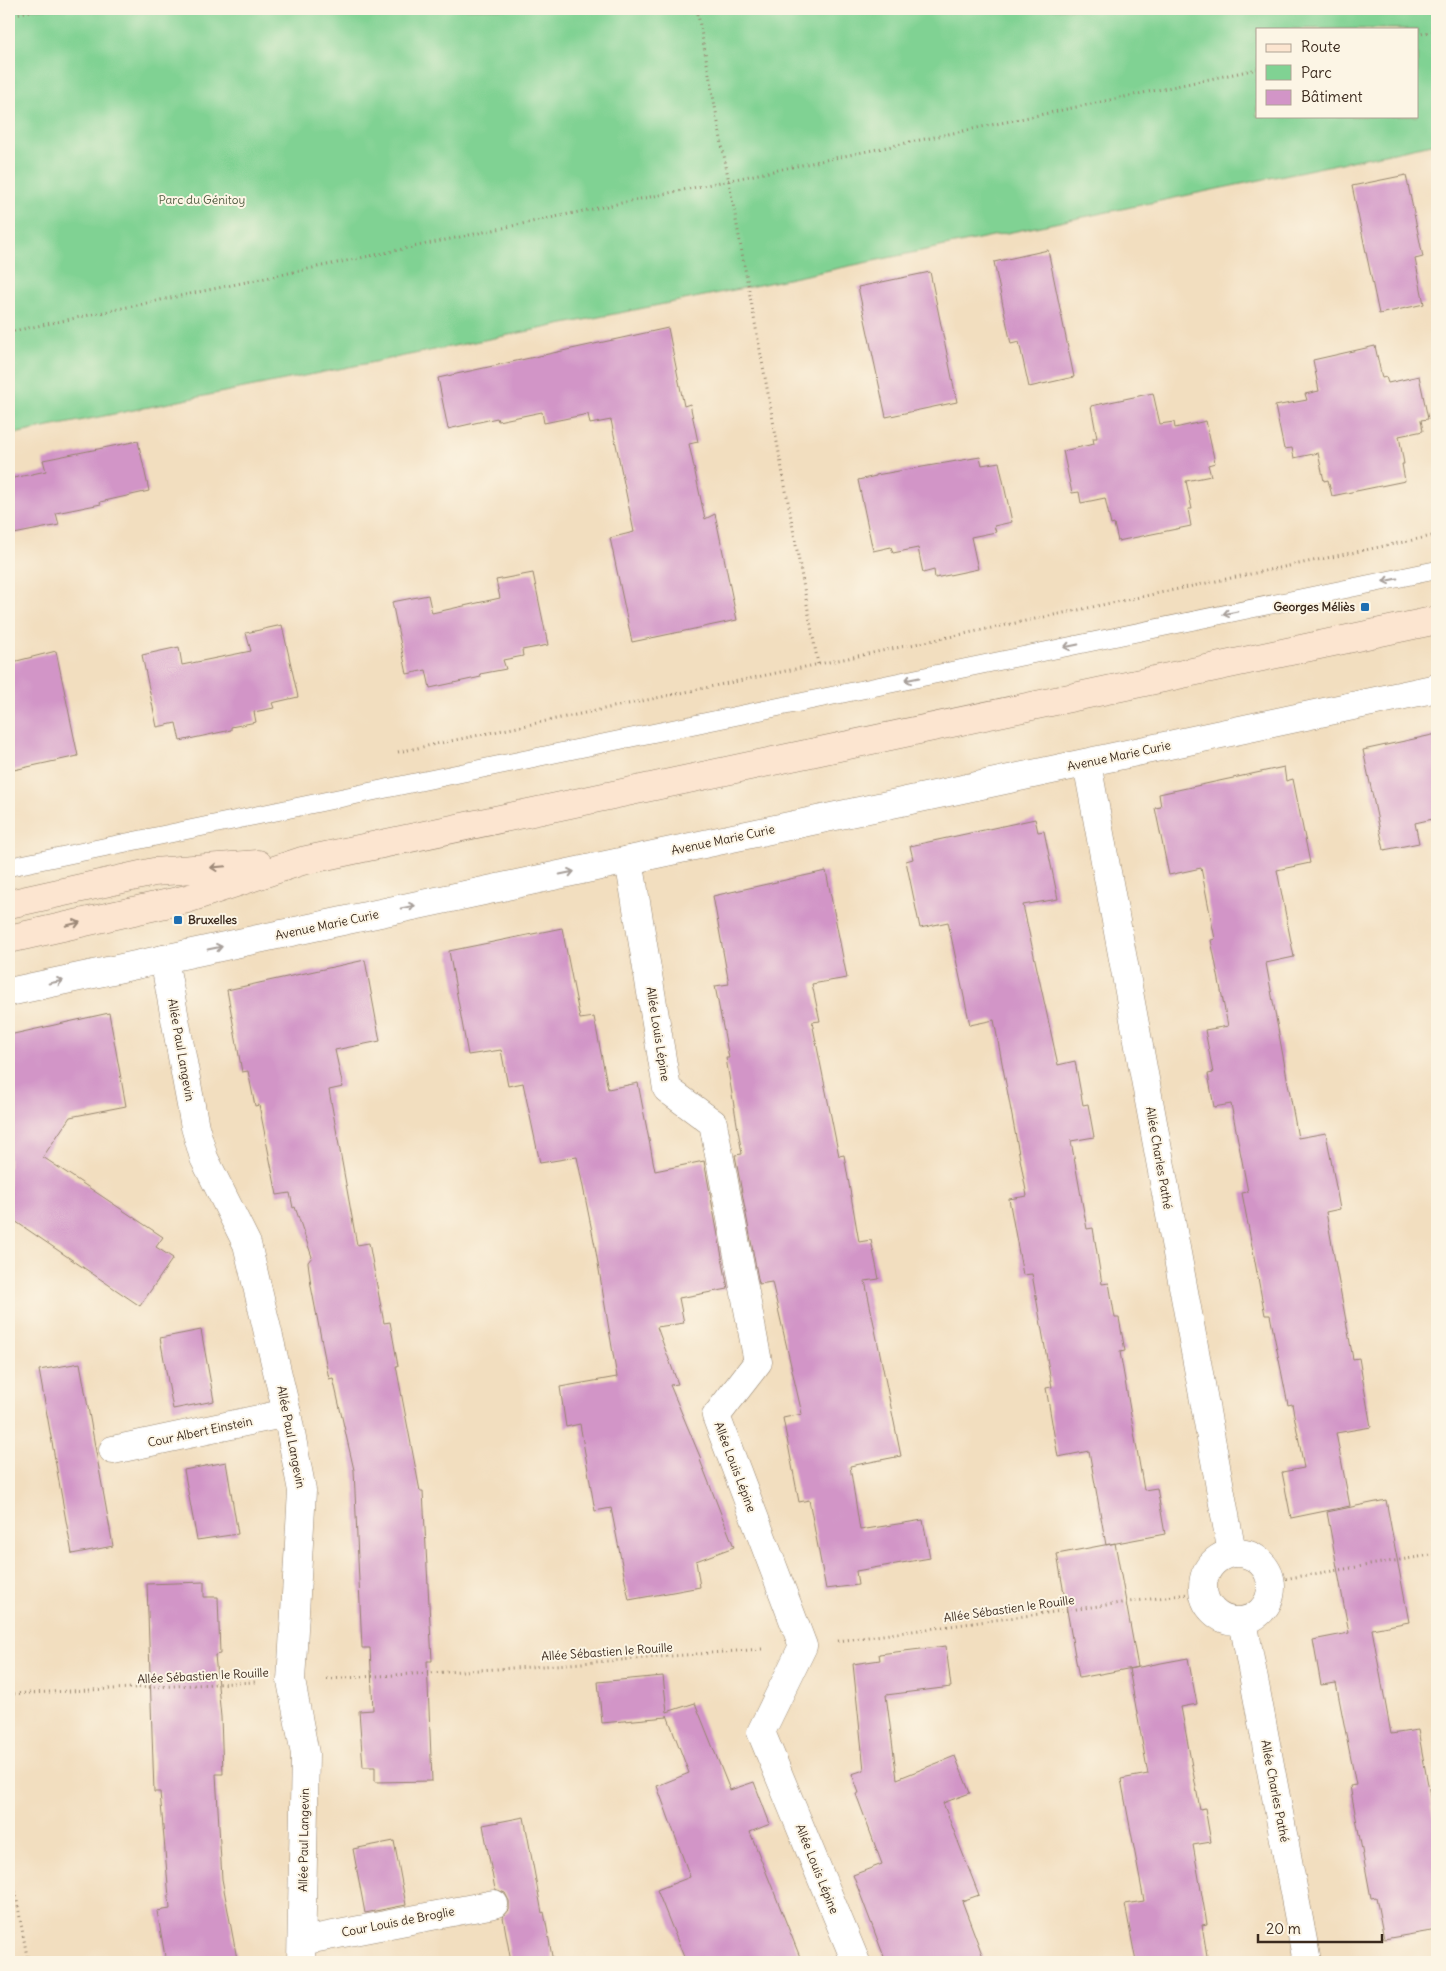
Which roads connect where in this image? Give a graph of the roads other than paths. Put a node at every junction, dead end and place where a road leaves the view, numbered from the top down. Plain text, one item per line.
1 (1437, 570) edge
2 (1437, 620) edge
3 (1437, 688) edge
4 (1087, 763) junction
5 (629, 860) junction
6 (302, 861) junction
7 (9, 867) edge
8 (9, 904) edge
9 (9, 939) edge
10 (164, 959) junction
11 (9, 992) edge
12 (288, 1414) junction
13 (113, 1450) dead end
14 (1232, 1553) junction
15 (1243, 1620) junction
16 (494, 1904) dead end
17 (302, 1951) edge
18 (856, 1962) edge
19 (1307, 1962) edge

1 -> 7 lane
2 - 6 main road
3 - 4 street, Avenue Marie Curie
4 - 5 street, Avenue Marie Curie
4 - 14 street, Allée Charles Pathé
10 -> 5 street, Avenue Marie Curie
5 - 18 street, Allée Louis Lépine
6 -> 8 main road
9 -> 6 main road
11 -> 10 street, Avenue Marie Curie
10 - 12 street, Allée Paul Langevin
12 - 13 street, Cour Albert Einstein
12 - 17 street, Allée Paul Langevin
14 - 15 street
14 - 15 street
15 - 19 street, Allée Charles Pathé
16 - 17 street, Cour Louis de Broglie

